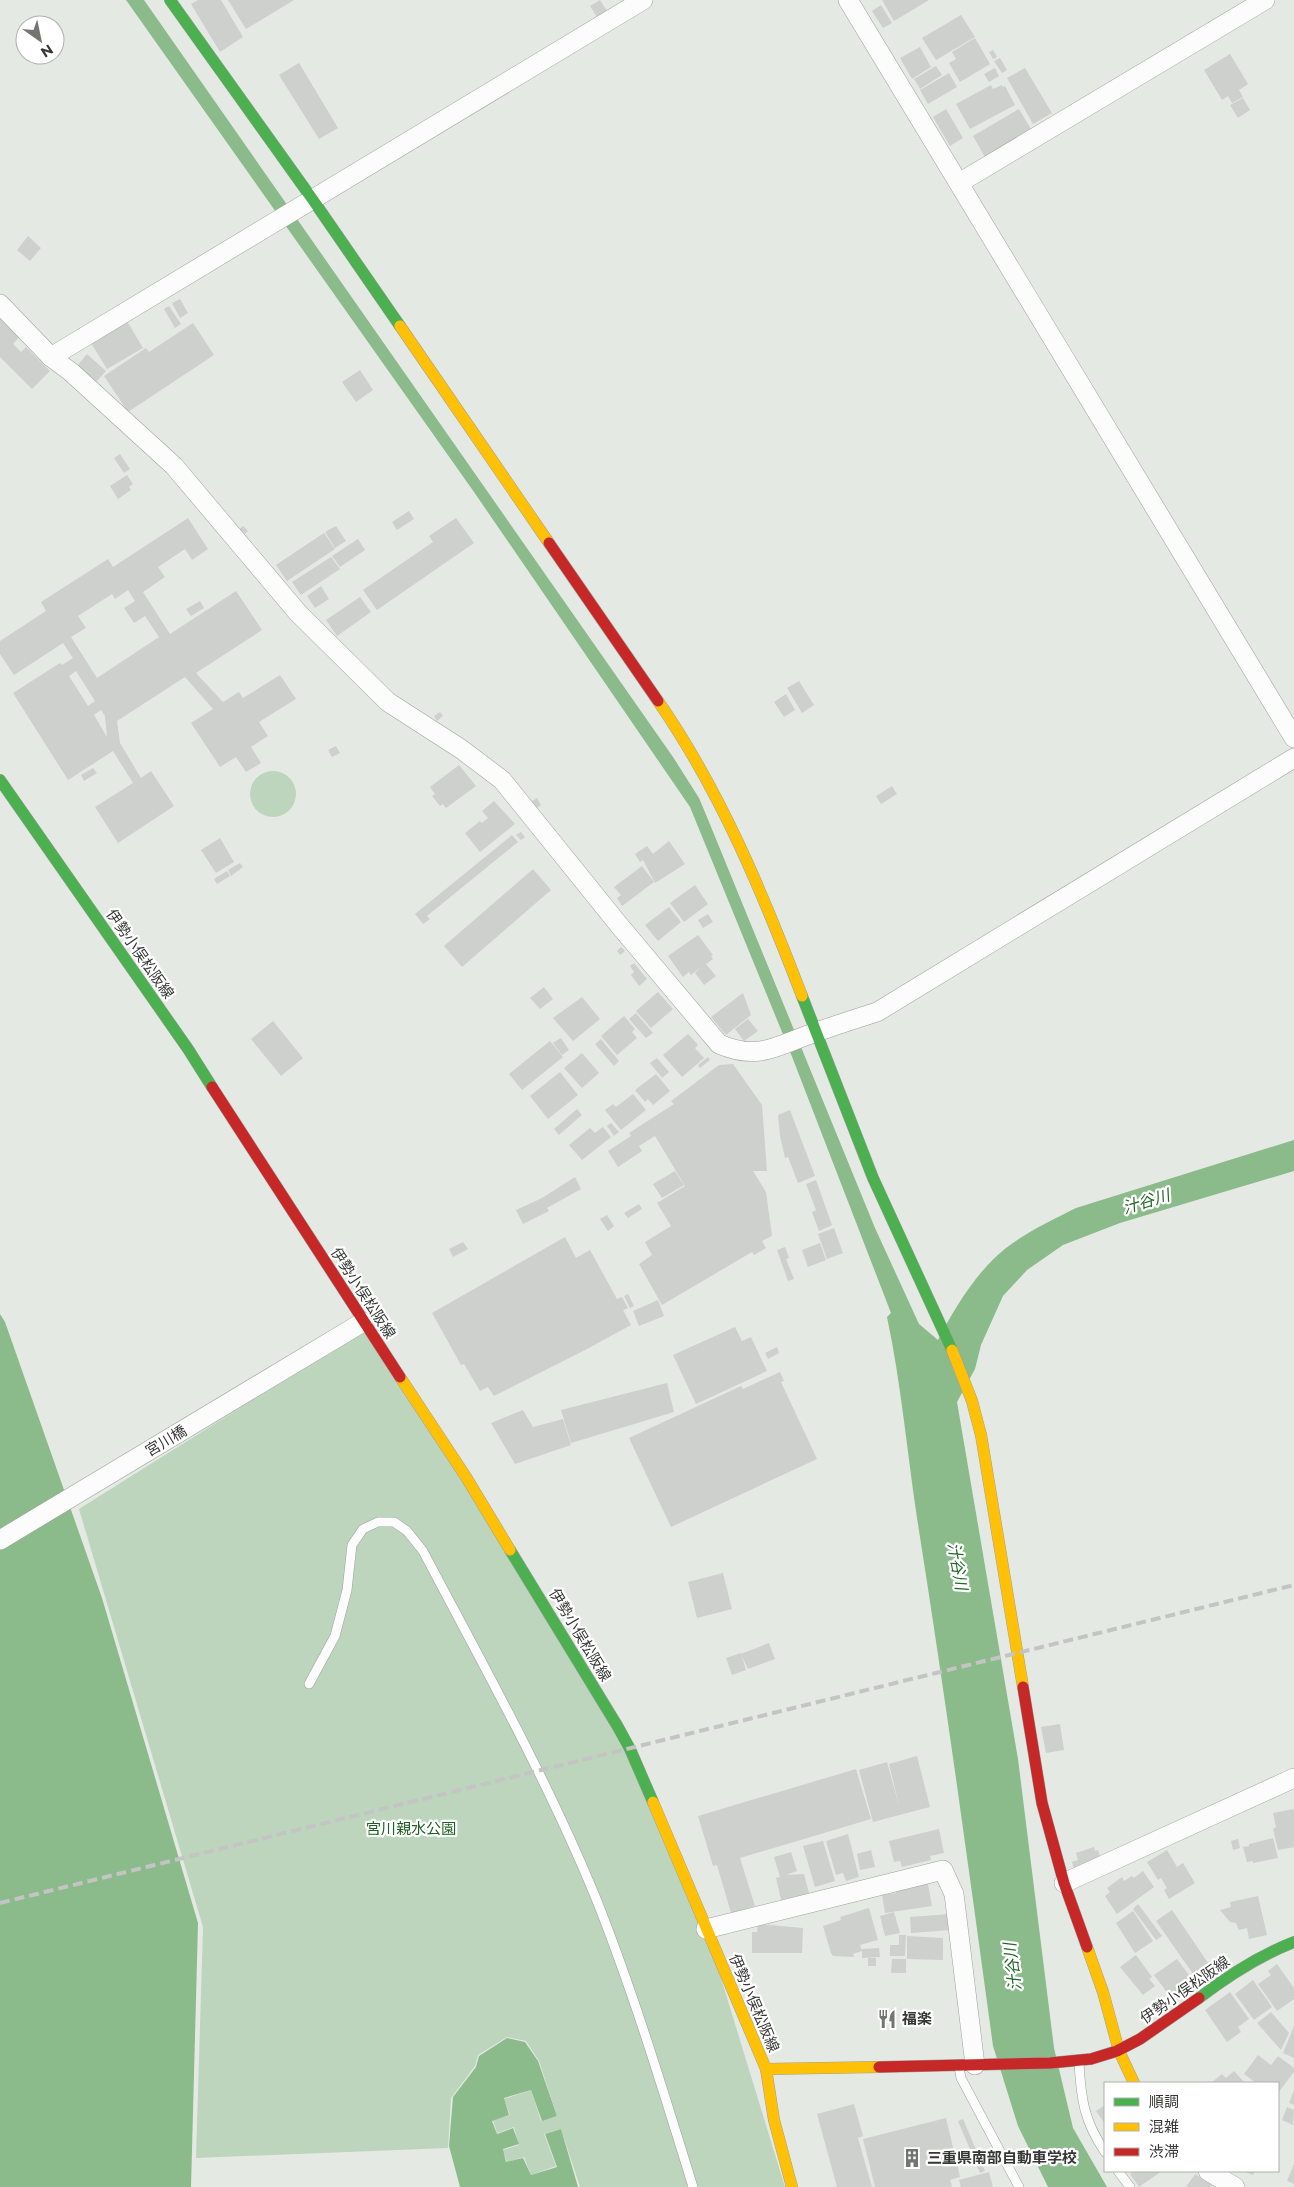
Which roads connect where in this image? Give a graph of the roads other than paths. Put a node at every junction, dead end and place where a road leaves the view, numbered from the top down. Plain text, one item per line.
1 (170, 0) edge
2 (643, 0) edge
3 (848, 0) edge
4 (1265, 0) edge
5 (959, 183) junction
6 (307, 204) junction
7 (0, 304) edge
8 (51, 357) junction
9 (1294, 738) edge
10 (1294, 758) edge
11 (0, 780) edge
12 (814, 1033) junction
13 (363, 1322) junction
14 (0, 1540) edge
15 (310, 1684) dead end
16 (1294, 1778) edge
17 (1064, 1883) junction
18 (706, 1930) junction
19 (1294, 1942) edge
20 (1118, 2051) junction
21 (1076, 2061) junction
22 (973, 2065) junction
23 (766, 2069) junction
24 (1134, 2082) edge
25 (1104, 2150) edge
26 (1119, 2172) edge
27 (1210, 2172) edge
28 (693, 2187) edge
29 (792, 2187) edge
30 (1019, 2187) edge
31 (1130, 2187) edge
32 (1235, 2187) edge

1 - 6 street
2 - 6 street
3 - 5 street
4 - 5 street
5 - 9 street
6 - 8 street
6 - 12 street
7 - 8 street
8 - 12 street
10 - 12 street
11 - 13 street, 伊勢小俣松阪線
12 - 17 street
13 - 14 street, 宮川橋
13 - 18 street, 伊勢小俣松阪線
15 - 28 lane
16 - 17 street
17 - 20 street
18 - 22 street
18 - 23 street, 伊勢小俣松阪線
19 - 20 street, 伊勢小俣松阪線
20 - 21 street, 伊勢小俣松阪線
20 - 24 street
21 - 22 street, 伊勢小俣松阪線
21 - 25 lane
22 - 23 street, 伊勢小俣松阪線
22 - 30 lane
23 - 29 street
26 - 31 lane
27 - 32 street

